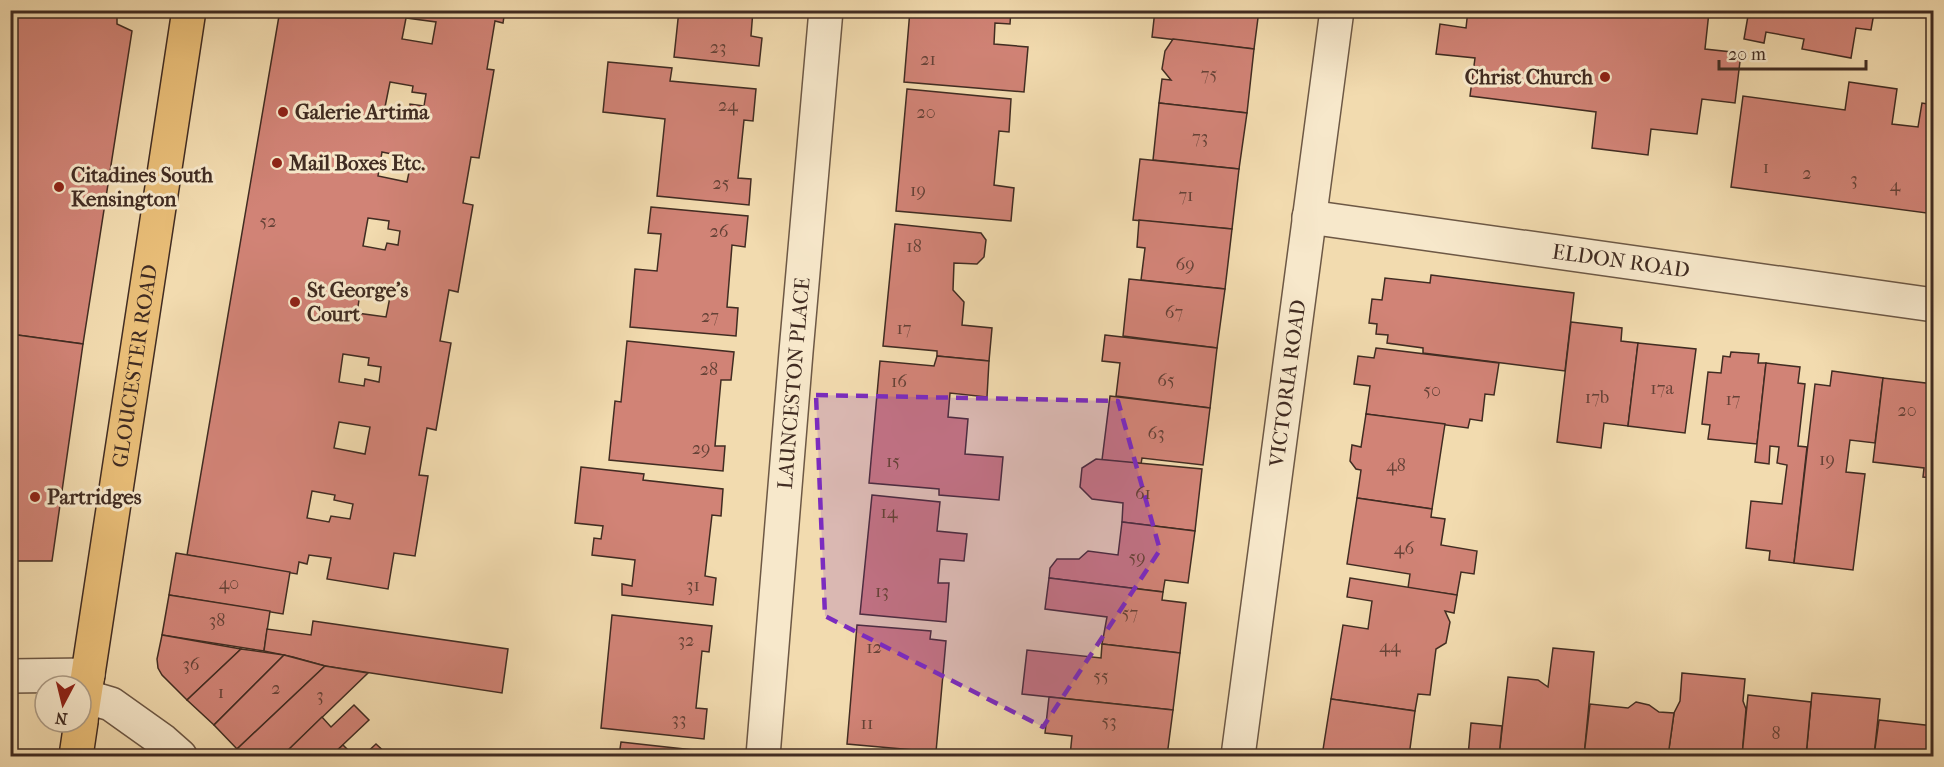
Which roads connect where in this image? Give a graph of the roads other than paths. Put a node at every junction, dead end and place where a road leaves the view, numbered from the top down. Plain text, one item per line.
1 (189, 10) edge
2 (826, 10) edge
3 (1337, 10) edge
4 (1309, 217) junction
5 (1934, 305) edge
6 (87, 674) edge
7 (10, 675) edge
8 (33, 684) edge
9 (93, 703) edge
10 (79, 734) edge
11 (76, 756) edge
12 (180, 756) edge
13 (763, 756) edge
14 (1239, 756) edge

1 - 6 main road, GLOUCESTER ROAD
2 - 13 street, LAUNCESTON PLACE
3 - 4 street, VICTORIA ROAD
4 - 5 street, ELDON ROAD
4 - 14 street, VICTORIA ROAD
7 - 8 street
9 - 12 street
10 - 11 main road, GLOUCESTER ROAD

